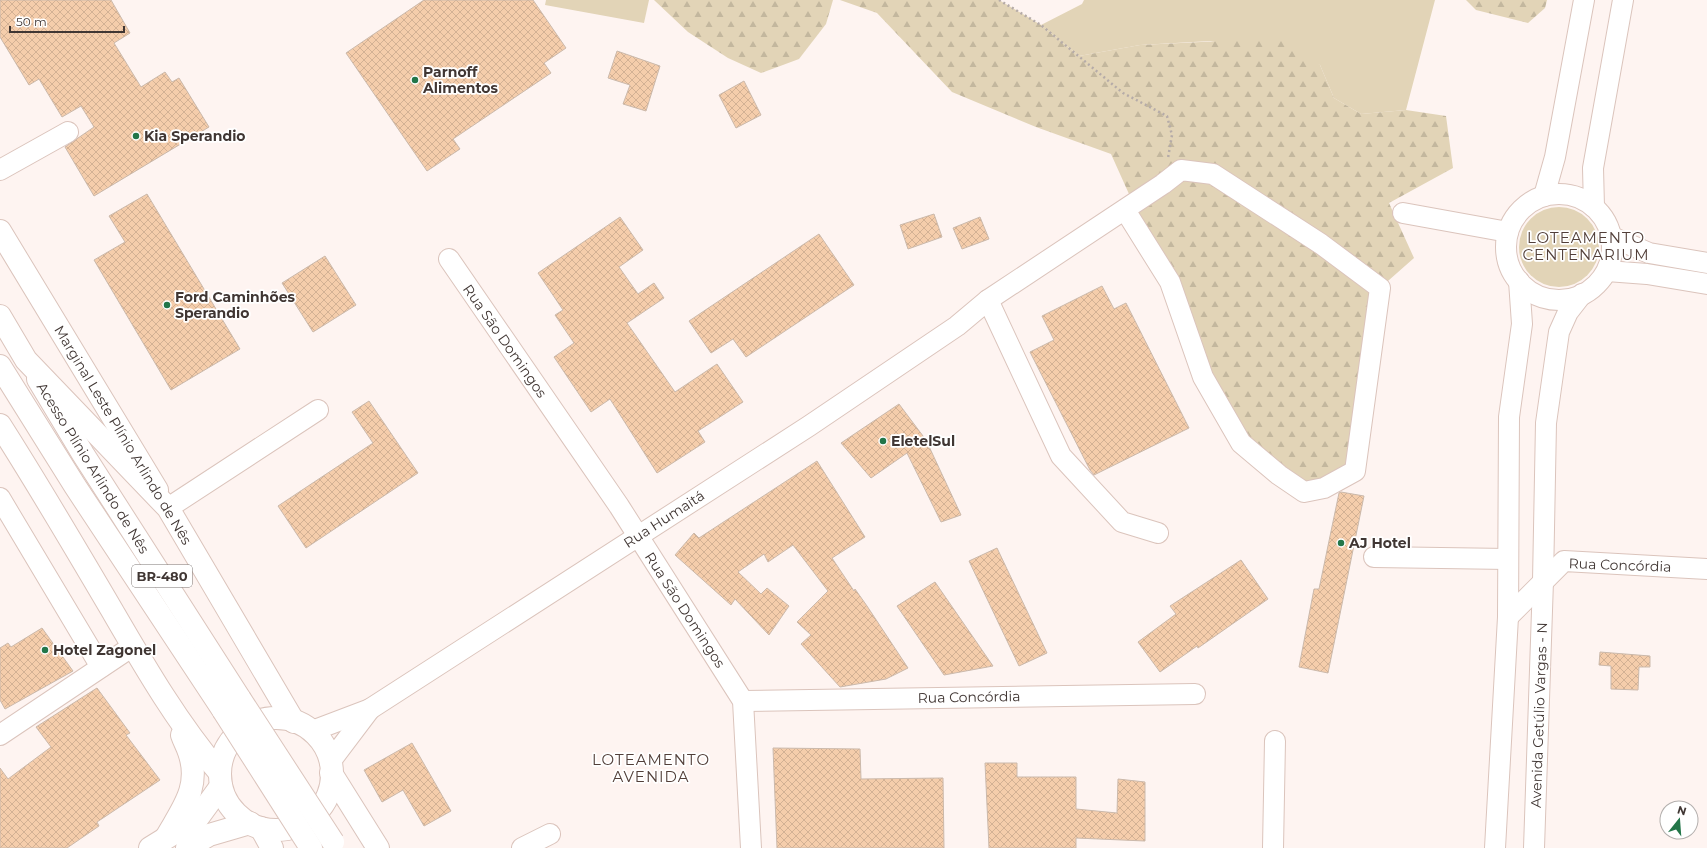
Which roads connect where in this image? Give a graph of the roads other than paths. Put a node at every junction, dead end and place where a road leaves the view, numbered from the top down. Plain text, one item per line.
1 (1584, 0) edge
2 (1623, 0) edge
3 (68, 132) dead end
4 (0, 170) edge
5 (1544, 196) junction
6 (1594, 207) junction
7 (1125, 210) junction
8 (1403, 213) dead end
9 (0, 231) edge
10 (1508, 232) junction
11 (1612, 237) junction
12 (448, 259) dead end
13 (1707, 263) edge
14 (1607, 271) junction
15 (1519, 281) junction
16 (1707, 284) edge
17 (1582, 294) junction
18 (988, 300) junction
19 (0, 316) edge
20 (26, 360) junction
21 (0, 366) edge
22 (318, 410) dead end
23 (0, 424) edge
24 (0, 498) edge
25 (168, 508) junction
26 (1158, 533) dead end
27 (637, 536) junction
28 (1374, 557) dead end
29 (1508, 559) junction
30 (1707, 569) edge
31 (1543, 582) junction
32 (1508, 617) junction
33 (133, 646) junction
34 (101, 667) junction
35 (1196, 694) dead end
36 (743, 701) junction
37 (231, 705) junction
38 (370, 709) junction
39 (174, 711) junction
40 (303, 726) junction
41 (0, 735) edge
42 (1275, 741) dead end
43 (331, 767) junction
44 (220, 780) junction
45 (256, 826) junction
46 (550, 834) dead end
47 (158, 842) edge
48 (334, 845) edge
49 (187, 848) edge
50 (272, 848) edge
51 (311, 848) edge
52 (378, 848) edge
53 (522, 848) edge
54 (751, 848) edge
55 (1273, 848) edge
56 (1495, 848) edge
57 (1534, 848) edge

1 - 5 street
2 - 6 street
3 - 4 street
5 - 6 street
5 - 10 street
6 - 11 street
7 - 7 street, Rua Humaitá
7 - 18 street, Rua Humaitá
8 - 10 street
9 - 25 main road, Marginal Leste Plínio Arlindo de Nês / BR-480
10 - 15 street
11 - 13 street
11 - 14 street
12 - 27 street, Rua São Domingos
14 - 16 street
14 - 17 street
15 - 17 street
15 - 29 street
17 - 31 street, Avenida Getúlio Vargas - N
18 - 26 street
18 - 27 street, Rua Humaitá
19 - 20 main road, Acesso Plínio Arlindo de Nês / BR-480
20 - 25 main road
20 - 37 main road, Acesso Plínio Arlindo de Nês / BR-480
21 - 37 main road, Acesso Plínio Arlindo de Nês / BR-480
22 - 25 street
23 - 33 main road
24 - 34 street
25 - 40 main road, Marginal Leste Plínio Arlindo de Nês / BR-480
27 - 36 street, Rua São Domingos
27 - 38 street, Rua Humaitá
28 - 29 street
29 - 32 street
30 - 31 street, Rua Concórdia
31 - 32 street, Rua Concórdia
31 - 57 street, Avenida Getúlio Vargas - N
32 - 56 street
33 - 34 street
33 - 39 main road
34 - 41 street
35 - 36 street, Rua Concórdia
36 - 54 street, Rua São Domingos
37 - 48 main road, bridge
37 - 51 main road, bridge
38 - 40 street, Rua Humaitá
38 - 43 street, Rua Humaitá
39 - 44 main road
39 - 47 main road
40 - 43 main road
40 - 44 main road
42 - 55 street
43 - 45 main road
43 - 52 main road
44 - 45 main road
44 - 47 main road
45 - 49 main road
45 - 50 main road
46 - 53 street

